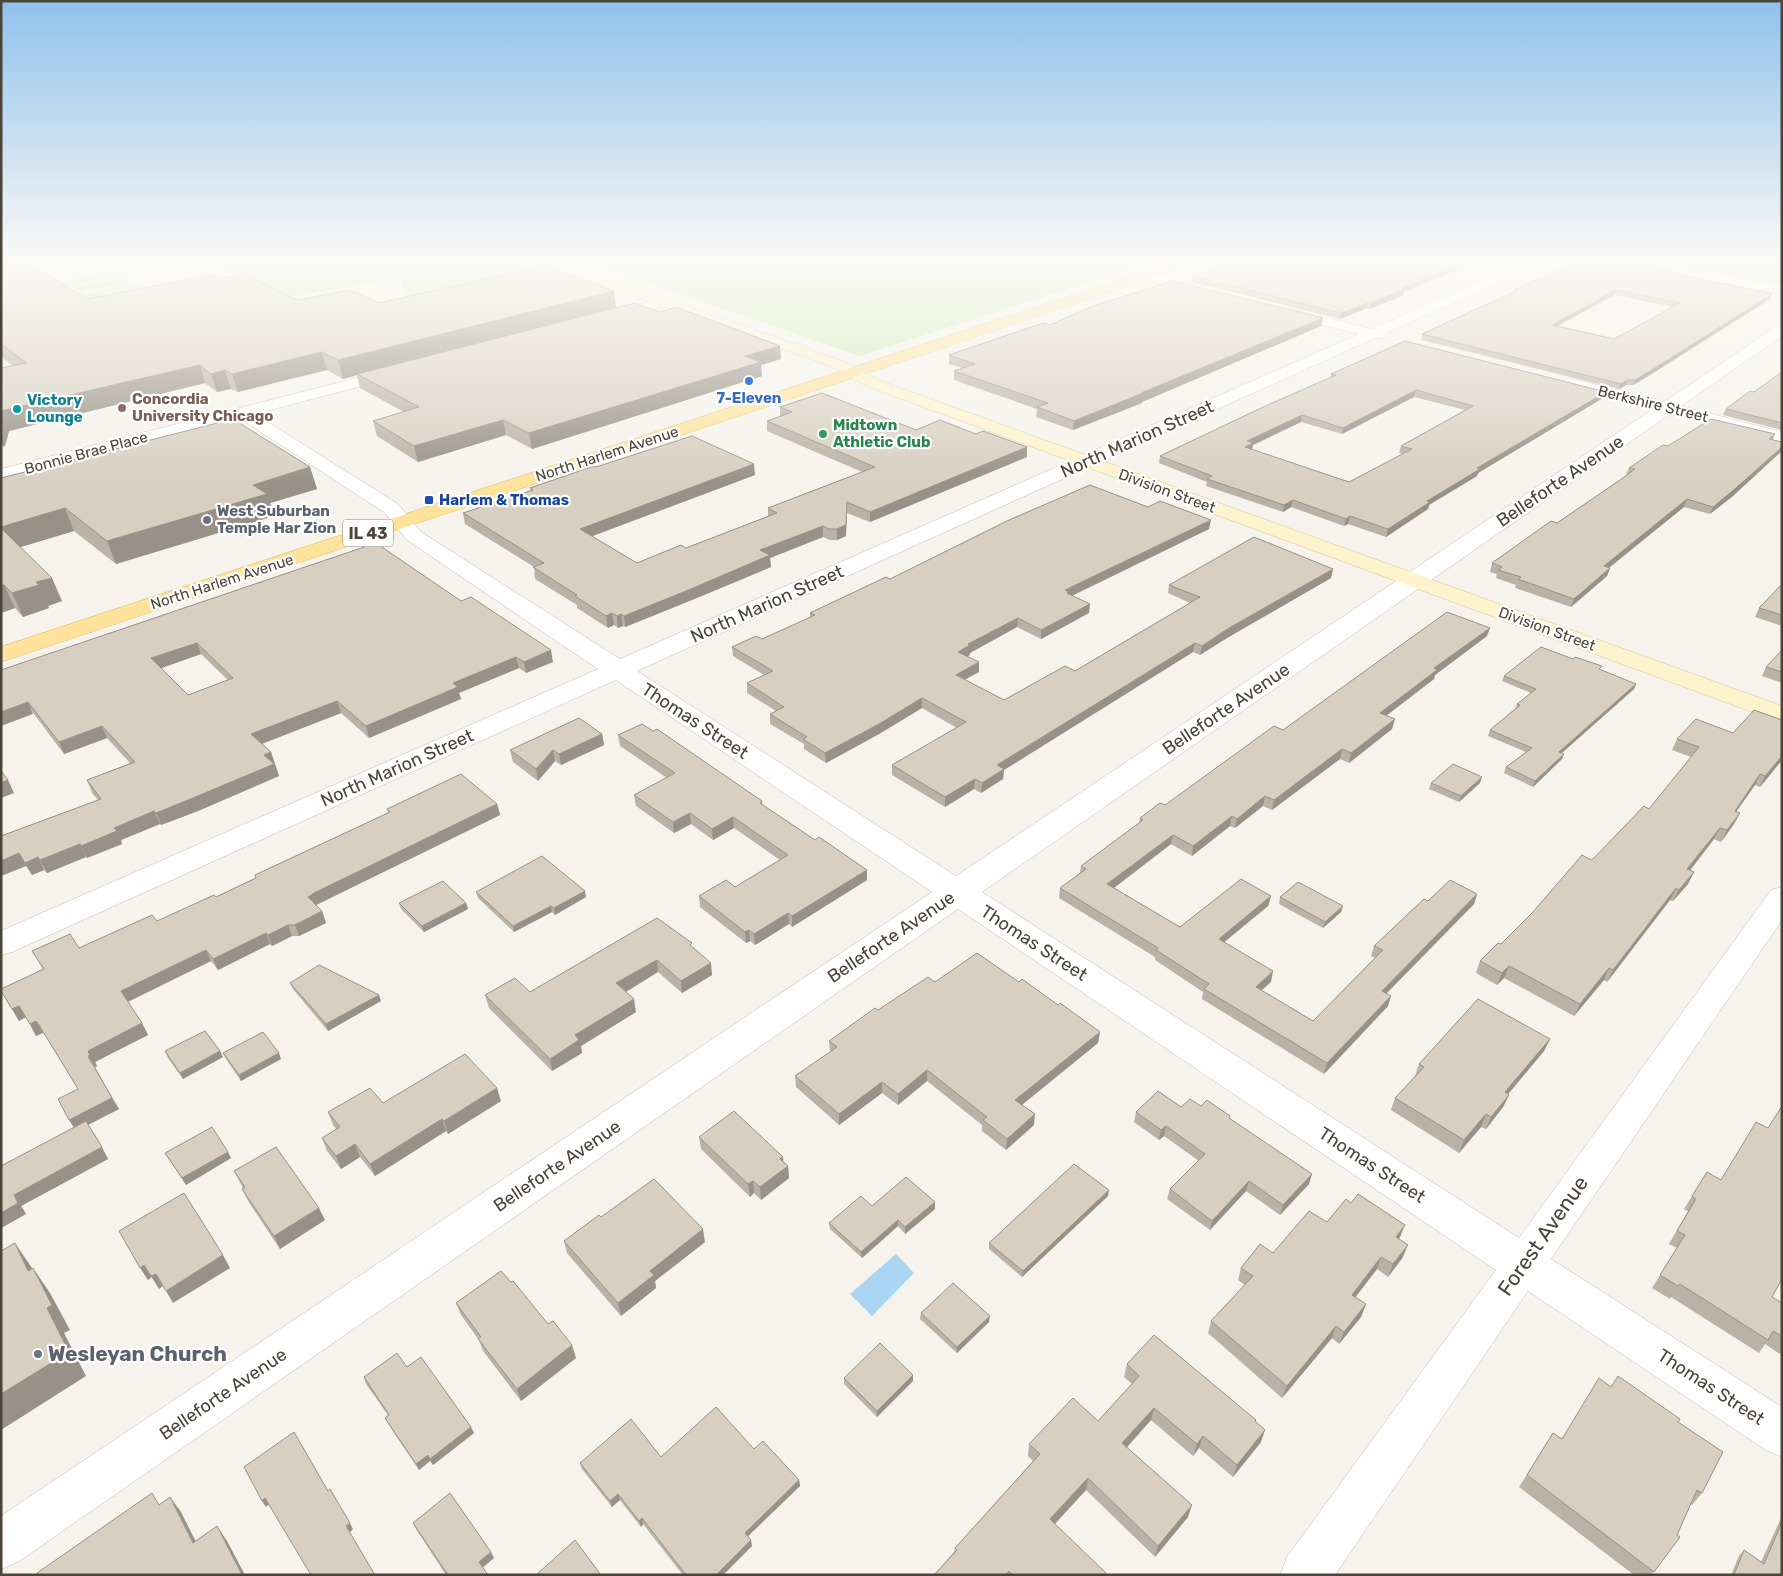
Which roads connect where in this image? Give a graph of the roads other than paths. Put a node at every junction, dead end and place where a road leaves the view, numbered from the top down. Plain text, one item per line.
1 (761, 337) edge
2 (962, 337) edge
3 (1368, 337) edge
4 (1385, 337) edge
5 (1771, 337) edge
6 (1400, 340) dead end
7 (408, 369) edge
8 (852, 373) junction
9 (1555, 380) edge
10 (1667, 408) junction
11 (242, 412) junction
12 (1782, 437) edge
13 (1086, 462) junction
14 (1, 476) edge
15 (397, 515) junction
16 (1414, 581) junction
17 (1, 655) edge
18 (618, 670) junction
19 (1782, 715) edge
20 (957, 892) junction
21 (1782, 897) edge
22 (1, 944) edge
23 (1523, 1264) junction
24 (1782, 1434) edge
25 (1, 1545) edge
26 (1305, 1575) edge

1 - 8 street, Division Street
2 - 8 main road, North Harlem Avenue / IL 43
3 - 13 street, North Marion Street
4 - 6 street
5 - 10 street, Belleforte Avenue
7 - 11 street, Bonnie Brae Place
8 - 13 street, Division Street
8 - 15 main road, North Harlem Avenue / IL 43
9 - 10 street, Berkshire Street
10 - 12 street, Berkshire Street
10 - 16 street, Belleforte Avenue
11 - 14 street, Bonnie Brae Place
11 - 15 street, Thomas Street
13 - 16 street, Division Street
13 - 18 street, North Marion Street
15 - 17 main road, North Harlem Avenue / IL 43
15 - 18 street, Thomas Street
16 - 19 street, Division Street
16 - 20 street, Belleforte Avenue
18 - 20 street, Thomas Street
18 - 22 street, North Marion Street
20 - 23 street, Thomas Street
20 - 25 street, Belleforte Avenue
21 - 23 street, Forest Avenue
23 - 24 street, Thomas Street
23 - 26 street, Forest Avenue

